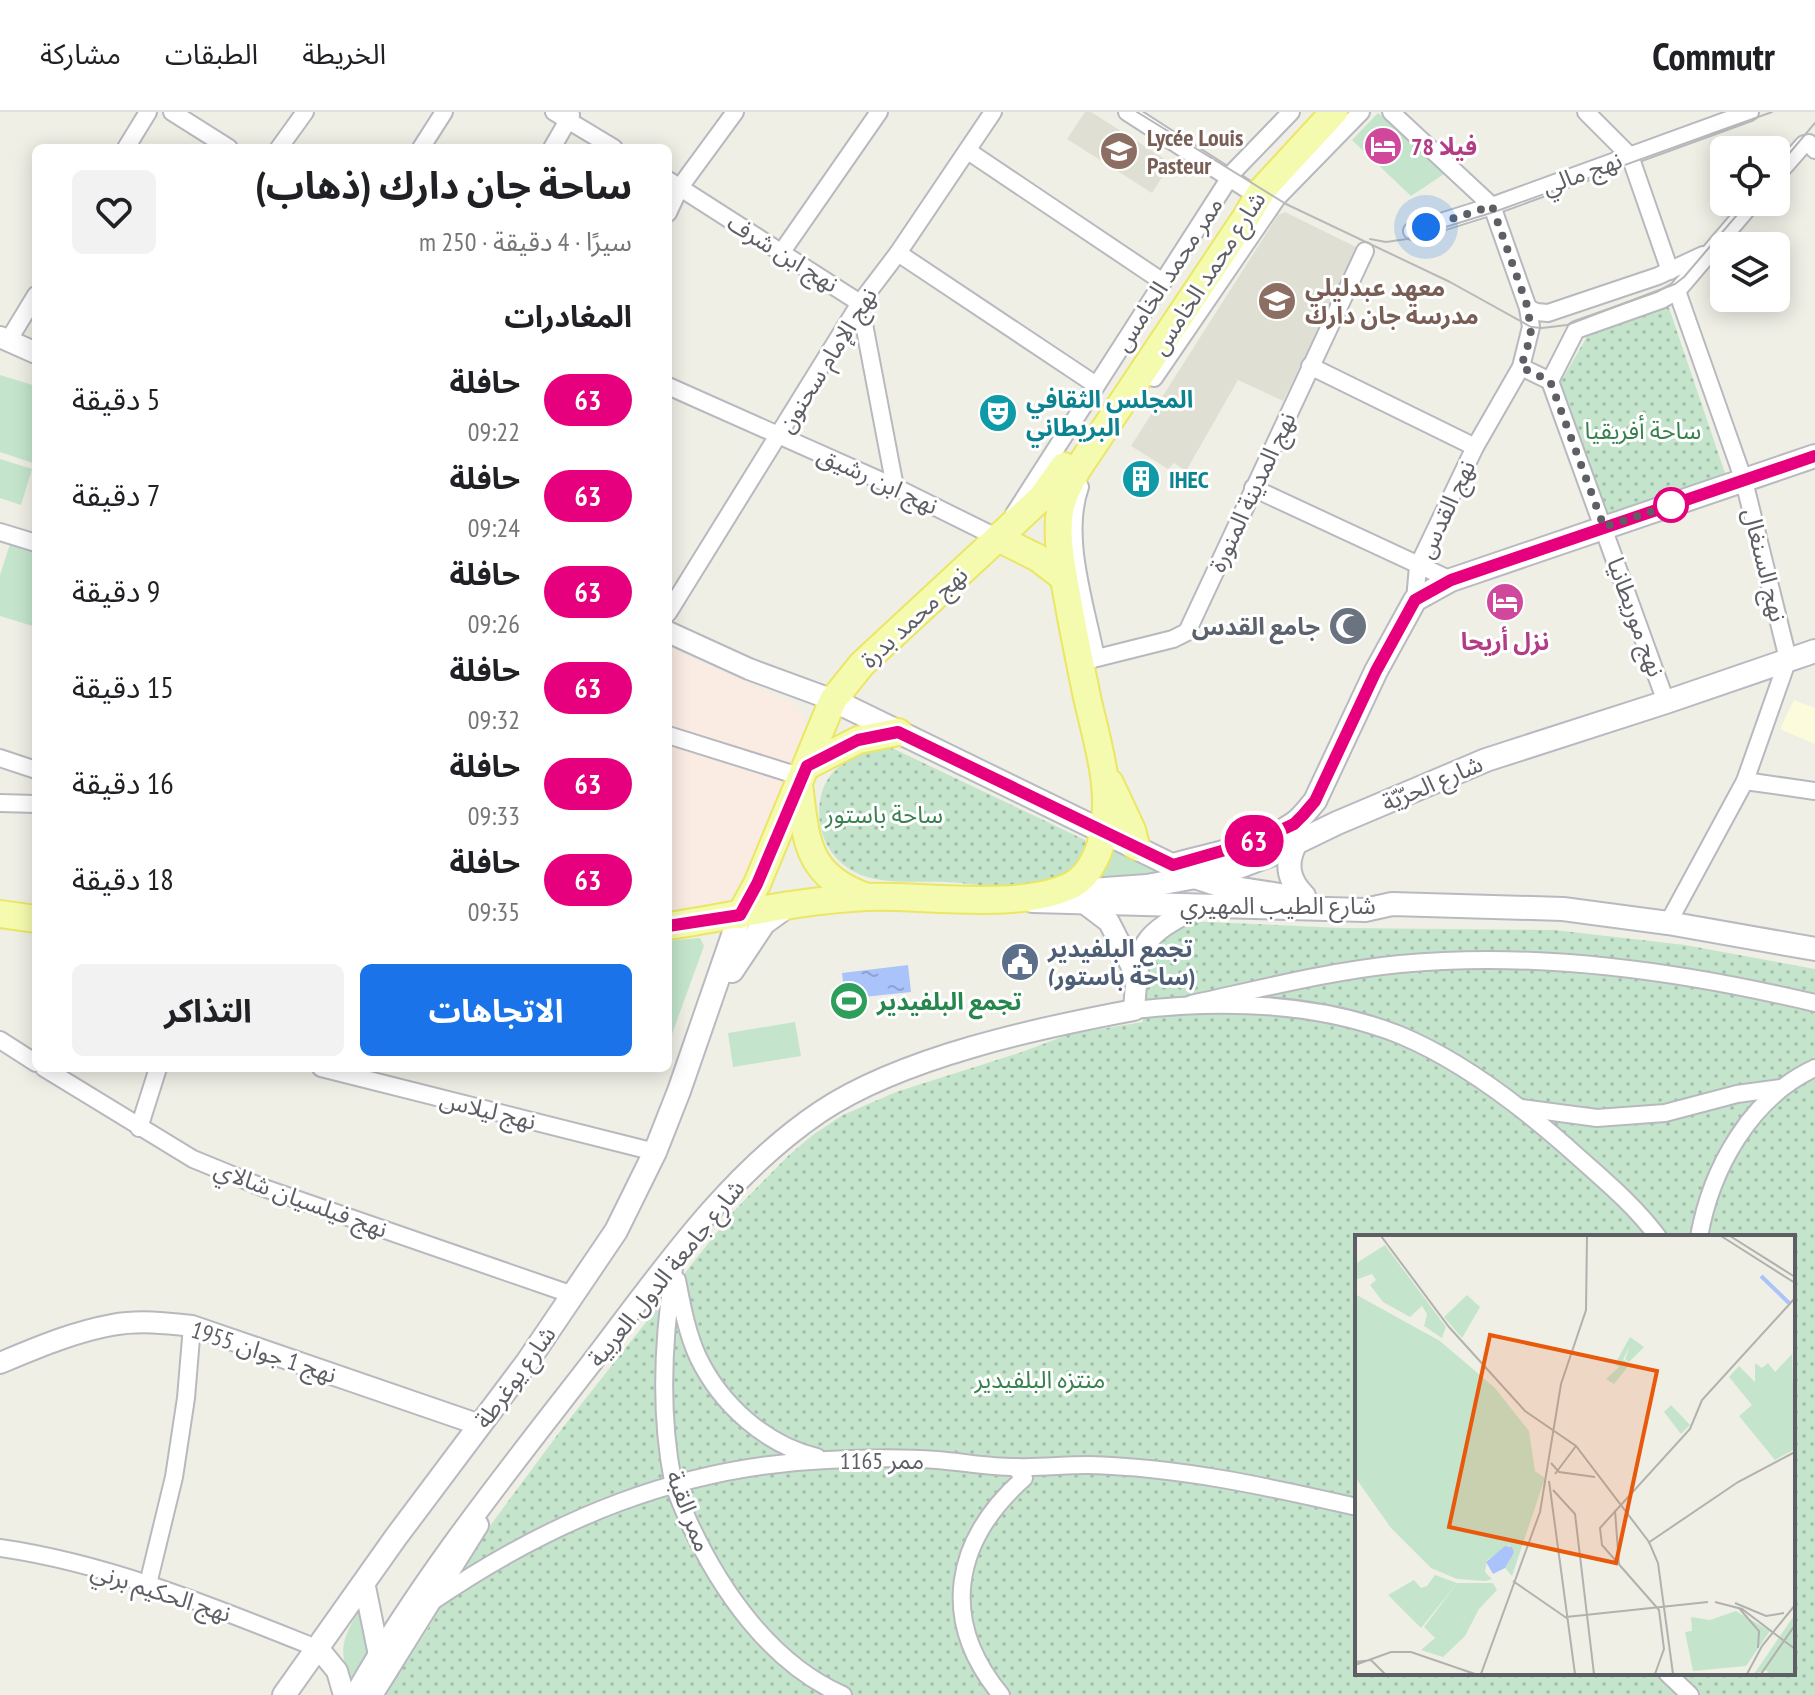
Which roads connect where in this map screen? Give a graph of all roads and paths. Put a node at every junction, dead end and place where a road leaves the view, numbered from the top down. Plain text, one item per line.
1 (148, 112) edge
2 (172, 112) edge
3 (305, 112) edge
4 (444, 112) edge
5 (735, 112) edge
6 (879, 112) edge
7 (993, 112) edge
8 (1127, 112) edge
9 (1291, 112) edge
10 (1315, 112) edge
11 (1334, 112) edge
12 (1361, 112) edge
13 (1391, 112) edge
14 (1586, 112) edge
15 (1750, 112) edge
16 (565, 115) edge
17 (128, 144) edge
18 (223, 144) edge
19 (282, 144) edge
20 (424, 144) edge
21 (554, 144) edge
22 (608, 144) edge
23 (1815, 150) edge
24 (968, 151) junction
25 (1630, 156) junction
26 (1790, 160) edge
27 (674, 183) edge
28 (1237, 183) junction
29 (1492, 206) junction
30 (1741, 216) edge
31 (1412, 231) dead end
32 (1727, 232) edge
33 (1710, 250) edge
34 (1365, 251) dead end
35 (1710, 252) edge
36 (781, 253) junction
37 (898, 253) junction
38 (1670, 271) junction
39 (1163, 282) junction
40 (1677, 291) junction
41 (32, 300) edge
42 (860, 303) junction
43 (1528, 308) junction
44 (1552, 311) junction
45 (1531, 335) junction
46 (4, 339) edge
47 (32, 351) edge
48 (1310, 366) junction
49 (1521, 367) junction
50 (1550, 381) junction
51 (1096, 385) junction
52 (672, 388) edge
53 (779, 435) junction
54 (1475, 447) junction
55 (1815, 456) edge
56 (1744, 481) junction
57 (895, 487) junction
58 (1253, 488) junction
59 (1604, 527) junction
60 (1004, 533) junction
61 (1, 535) edge
62 (32, 542) edge
63 (1418, 566) junction
64 (1064, 578) junction
65 (1451, 580) junction
66 (1415, 600) junction
67 (672, 607) edge
68 (672, 634) edge
69 (1815, 651) edge
70 (1788, 659) junction
71 (1088, 660) junction
72 (782, 680) junction
73 (833, 700) junction
74 (1666, 702) junction
75 (823, 726) junction
76 (898, 732) junction
77 (672, 736) edge
78 (0, 758) edge
79 (1101, 761) junction
80 (32, 769) edge
81 (802, 776) junction
82 (1745, 781) junction
83 (1815, 791) edge
84 (1315, 801) junction
85 (0, 803) edge
86 (32, 804) edge
87 (1337, 823) junction
88 (1104, 830) junction
89 (1296, 843) junction
90 (1136, 846) junction
91 (1173, 865) junction
92 (1198, 878) junction
93 (1046, 893) junction
94 (1304, 896) junction
95 (868, 897) junction
96 (996, 900) junction
97 (1084, 903) junction
98 (1392, 904) junction
99 (787, 905) junction
100 (1201, 905) junction
101 (0, 914) edge
102 (740, 915) junction
103 (32, 918) edge
104 (1668, 923) junction
105 (672, 925) edge
106 (1815, 949) edge
107 (1136, 975) junction
108 (1815, 1003) edge
109 (1191, 1004) junction
110 (1134, 1010) junction
111 (700, 1033) junction
112 (0, 1040) edge
113 (32, 1060) edge
114 (1815, 1068) edge
115 (50, 1072) edge
116 (157, 1072) edge
117 (337, 1072) edge
118 (1781, 1088) junction
119 (1519, 1108) junction
120 (139, 1128) junction
121 (655, 1152) junction
122 (1656, 1235) edge
123 (1699, 1235) edge
124 (675, 1262) junction
125 (573, 1295) junction
126 (192, 1326) junction
127 (0, 1363) edge
128 (480, 1425) junction
129 (826, 1460) junction
130 (1015, 1467) junction
131 (507, 1473) junction
132 (674, 1485) junction
133 (1355, 1507) edge
134 (0, 1548) edge
135 (364, 1582) junction
136 (148, 1584) junction
137 (433, 1601) junction
138 (319, 1649) junction
139 (379, 1652) junction
140 (1669, 1675) edge
141 (377, 1688) edge
142 (284, 1695) edge
143 (344, 1695) edge
144 (355, 1695) edge
145 (843, 1695) edge
146 (1001, 1695) edge
147 (1690, 1695) edge

1 - 17 street
2 - 18 street
3 - 19 street
4 - 20 street
5 - 27 street
6 - 36 street
7 - 24 street, نهج الإمام سحنون
8 - 28 street
9 - 28 street, ممر محمد الخامس
10 - 28 main road, شارع محمد الخامس
11 - 64 main road, شارع محمد الخامس
12 - 71 street, ممر محمد الخامس
13 - 29 street
14 - 25 street
15 - 25 street, نهج مالي
16 - 21 street
16 - 22 street
23 - 26 street
24 - 37 street, نهج الإمام سحنون
24 - 39 street
25 - 29 street, نهج مالي
25 - 38 street
27 - 36 street, نهج ابن شرف
28 - 39 street, ممر محمد الخامس
28 - 60 main road, شارع محمد الخامس
29 - 31 street, نهج مالي
29 - 43 street
30 - 32 street
33 - 38 street
34 - 48 street, نهج المدينة المنورة
35 - 40 street
36 - 42 street, نهج ابن شرف
37 - 42 street, نهج الإمام سحنون
37 - 51 street
38 - 44 street
39 - 51 street, ممر محمد الخامس
40 - 50 street
40 - 56 street, نهج السنغال
41 - 46 street
42 - 53 street, نهج الإمام سحنون
42 - 57 street, نهج ابن شرف
43 - 44 street
43 - 45 street
44 - 45 street
45 - 49 street, نهج القدس
46 - 47 street
48 - 54 street
48 - 58 street, نهج المدينة المنورة
49 - 50 street
49 - 54 street, نهج القدس
50 - 59 street, نهج موريطانيا
51 - 60 street, ممر محمد الخامس
52 - 53 street, نهج ابن رشيق
53 - 57 street, نهج ابن رشيق
53 - 67 street, نهج الإمام سحنون
54 - 63 street, نهج القدس
55 - 56 main road
56 - 59 main road
56 - 70 street, نهج السنغال
57 - 60 street, نهج ابن رشيق
58 - 63 street
58 - 71 street, نهج المدينة المنورة
59 - 65 main road
59 - 74 street, نهج موريطانيا
60 - 64 main road
60 - 73 main road, نهج محمد بدرة
61 - 62 street
63 - 65 street
63 - 66 street, نهج القدس
64 - 71 main road, شارع محمد الخامس
65 - 66 main road
66 - 84 main road, نهج القدس
68 - 72 street
69 - 70 main road, شارع الحرّيّة
70 - 74 main road, شارع الحرّيّة
70 - 82 street
71 - 79 main road, شارع محمد الخامس
72 - 73 street
72 - 75 street
73 - 75 main road, نهج محمد بدرة
73 - 76 main road
74 - 87 main road, شارع الحرّيّة
75 - 81 main road, نهج محمد بدرة
76 - 81 main road
76 - 88 main road
77 - 81 street
78 - 80 street
79 - 88 main road
79 - 90 main road
81 - 95 main road
81 - 102 main road, نهج محمد بدرة
82 - 83 street
82 - 104 street
84 - 87 main road
84 - 91 main road, نهج القدس
85 - 86 street
87 - 89 main road, شارع الحرّيّة
88 - 90 main road
88 - 93 main road
89 - 92 main road, شارع الحرّيّة
89 - 94 main road
90 - 91 main road
91 - 92 main road
92 - 93 main road, شارع الحرّيّة
92 - 94 main road
93 - 96 main road
94 - 98 main road
95 - 96 main road, شارع الطيب المهيري
95 - 99 main road, شارع الطيب المهيري
96 - 97 main road, شارع الطيب المهيري
97 - 100 main road, شارع الطيب المهيري
97 - 107 street
98 - 100 main road, شارع الطيب المهيري
98 - 104 main road, شارع الطيب المهيري
99 - 102 main road, شارع الطيب المهيري
99 - 111 main road, شارع يوغرطة
100 - 107 street
101 - 103 main road
102 - 105 main road, شارع الطيب المهيري
102 - 111 main road, شارع يوغرطة
104 - 106 main road, شارع الطيب المهيري
107 - 110 street
108 - 109 street
109 - 110 street
109 - 119 street
110 - 124 street, شارع جامعة الدول العربية
111 - 121 main road, شارع يوغرطة
112 - 113 street
114 - 118 street
115 - 120 street, نهج فيلسيان شالاي
116 - 120 street
117 - 121 street, نهج ليلاس
118 - 119 street
118 - 123 street
119 - 122 street
120 - 125 street, نهج فيلسيان شالاي
121 - 125 main road, شارع يوغرطة
124 - 129 street
124 - 131 street, شارع جامعة الدول العربية
124 - 132 street, ممر القبة
125 - 128 main road, شارع يوغرطة
126 - 127 street, نهج 1 جوان 1955
126 - 128 street, نهج 1 جوان 1955
126 - 136 street
128 - 135 main road, شارع يوغرطة
129 - 130 street, ممر 1165
129 - 132 street, ممر 1165
130 - 133 street, ممر 1165
130 - 146 street
131 - 137 street, شارع جامعة الدول العربية
131 - 139 street, شارع جامعة الدول العربية
132 - 137 street, ممر 1165
132 - 145 street, ممر القبة
134 - 136 street, نهج الحكيم برني
135 - 138 main road, شارع يوغرطة
135 - 139 street
136 - 138 street, نهج الحكيم برني
137 - 141 street, شارع جامعة الدول العربية
138 - 142 main road, شارع يوغرطة
138 - 143 street
139 - 141 street
139 - 144 street, شارع جامعة الدول العربية
140 - 147 street

